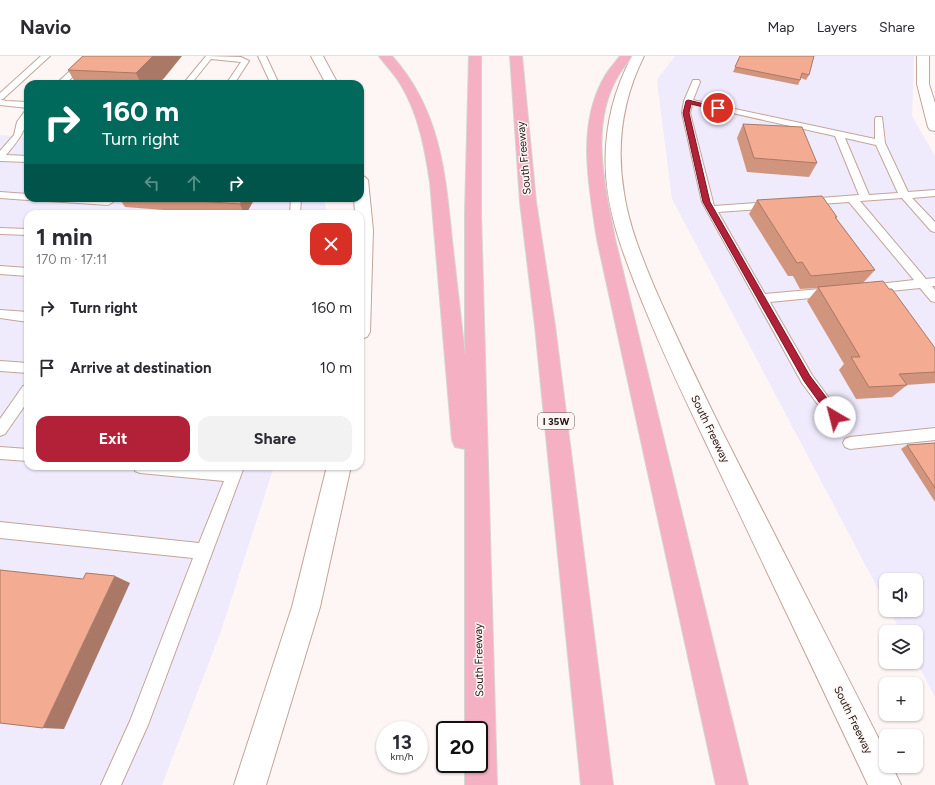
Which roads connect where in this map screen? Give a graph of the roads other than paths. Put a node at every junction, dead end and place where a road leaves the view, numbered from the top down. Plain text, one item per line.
1 (46, 56) edge
2 (91, 56) edge
3 (210, 56) edge
4 (262, 56) edge
5 (317, 56) edge
6 (385, 56) edge
7 (475, 56) edge
8 (516, 56) edge
9 (626, 56) edge
10 (638, 56) edge
11 (923, 56) edge
12 (64, 80) edge
13 (190, 80) edge
14 (233, 80) edge
15 (273, 80) edge
16 (330, 80) edge
17 (696, 82) dead end
18 (0, 97) edge
19 (688, 101) junction
20 (0, 102) edge
21 (24, 105) edge
22 (24, 118) edge
23 (879, 119) dead end
24 (935, 127) edge
25 (839, 134) junction
26 (880, 143) junction
27 (0, 157) edge
28 (24, 159) edge
29 (935, 193) edge
30 (0, 195) edge
31 (904, 195) junction
32 (24, 197) edge
33 (865, 198) junction
34 (852, 199) junction
35 (108, 202) edge
36 (797, 203) edge
37 (782, 204) edge
38 (711, 209) junction
39 (102, 210) edge
40 (364, 220) edge
41 (935, 229) edge
42 (0, 230) edge
43 (24, 232) edge
44 (364, 235) edge
45 (0, 270) edge
46 (24, 272) edge
47 (935, 282) edge
48 (922, 283) junction
49 (861, 289) edge
50 (846, 291) edge
51 (935, 298) edge
52 (762, 299) junction
53 (0, 314) edge
54 (24, 317) edge
55 (0, 366) edge
56 (24, 368) edge
57 (24, 396) edge
58 (835, 417) dead end
59 (1, 427) edge
60 (935, 434) edge
61 (850, 443) dead end
62 (0, 453) edge
63 (24, 455) edge
64 (235, 470) edge
65 (337, 470) edge
66 (0, 530) edge
67 (204, 551) junction
68 (478, 593) junction
69 (111, 785) edge
70 (250, 785) edge
71 (481, 785) edge
72 (597, 785) edge
73 (732, 785) edge
74 (885, 785) edge

1 - 18 lane
2 - 12 lane
3 - 13 lane
3 - 14 lane
4 - 15 lane
5 - 16 main road
6 - 68 highway
7 - 68 highway, South Freeway
8 - 72 highway, South Freeway / I 35W
9 - 73 highway
10 - 74 main road, South Freeway
11 - 24 main road
17 - 19 lane
19 - 25 lane
19 - 38 lane
20 - 21 lane
22 - 27 lane
23 - 26 lane
25 - 26 lane
25 - 33 lane
26 - 31 lane
27 - 28 lane
29 - 31 lane
30 - 32 lane
31 - 33 lane
31 - 41 lane
33 - 34 lane
34 - 36 lane
34 - 48 lane
35 - 39 lane
37 - 38 lane
38 - 52 lane
40 - 44 main road
42 - 43 lane
45 - 46 lane
47 - 48 lane
48 - 49 lane
48 - 51 lane
50 - 52 lane
52 - 58 lane
53 - 54 lane
55 - 56 lane
57 - 59 lane
60 - 61 lane
62 - 63 lane
64 - 67 lane
65 - 70 main road
66 - 67 lane
67 - 69 lane
68 - 71 highway, South Freeway

